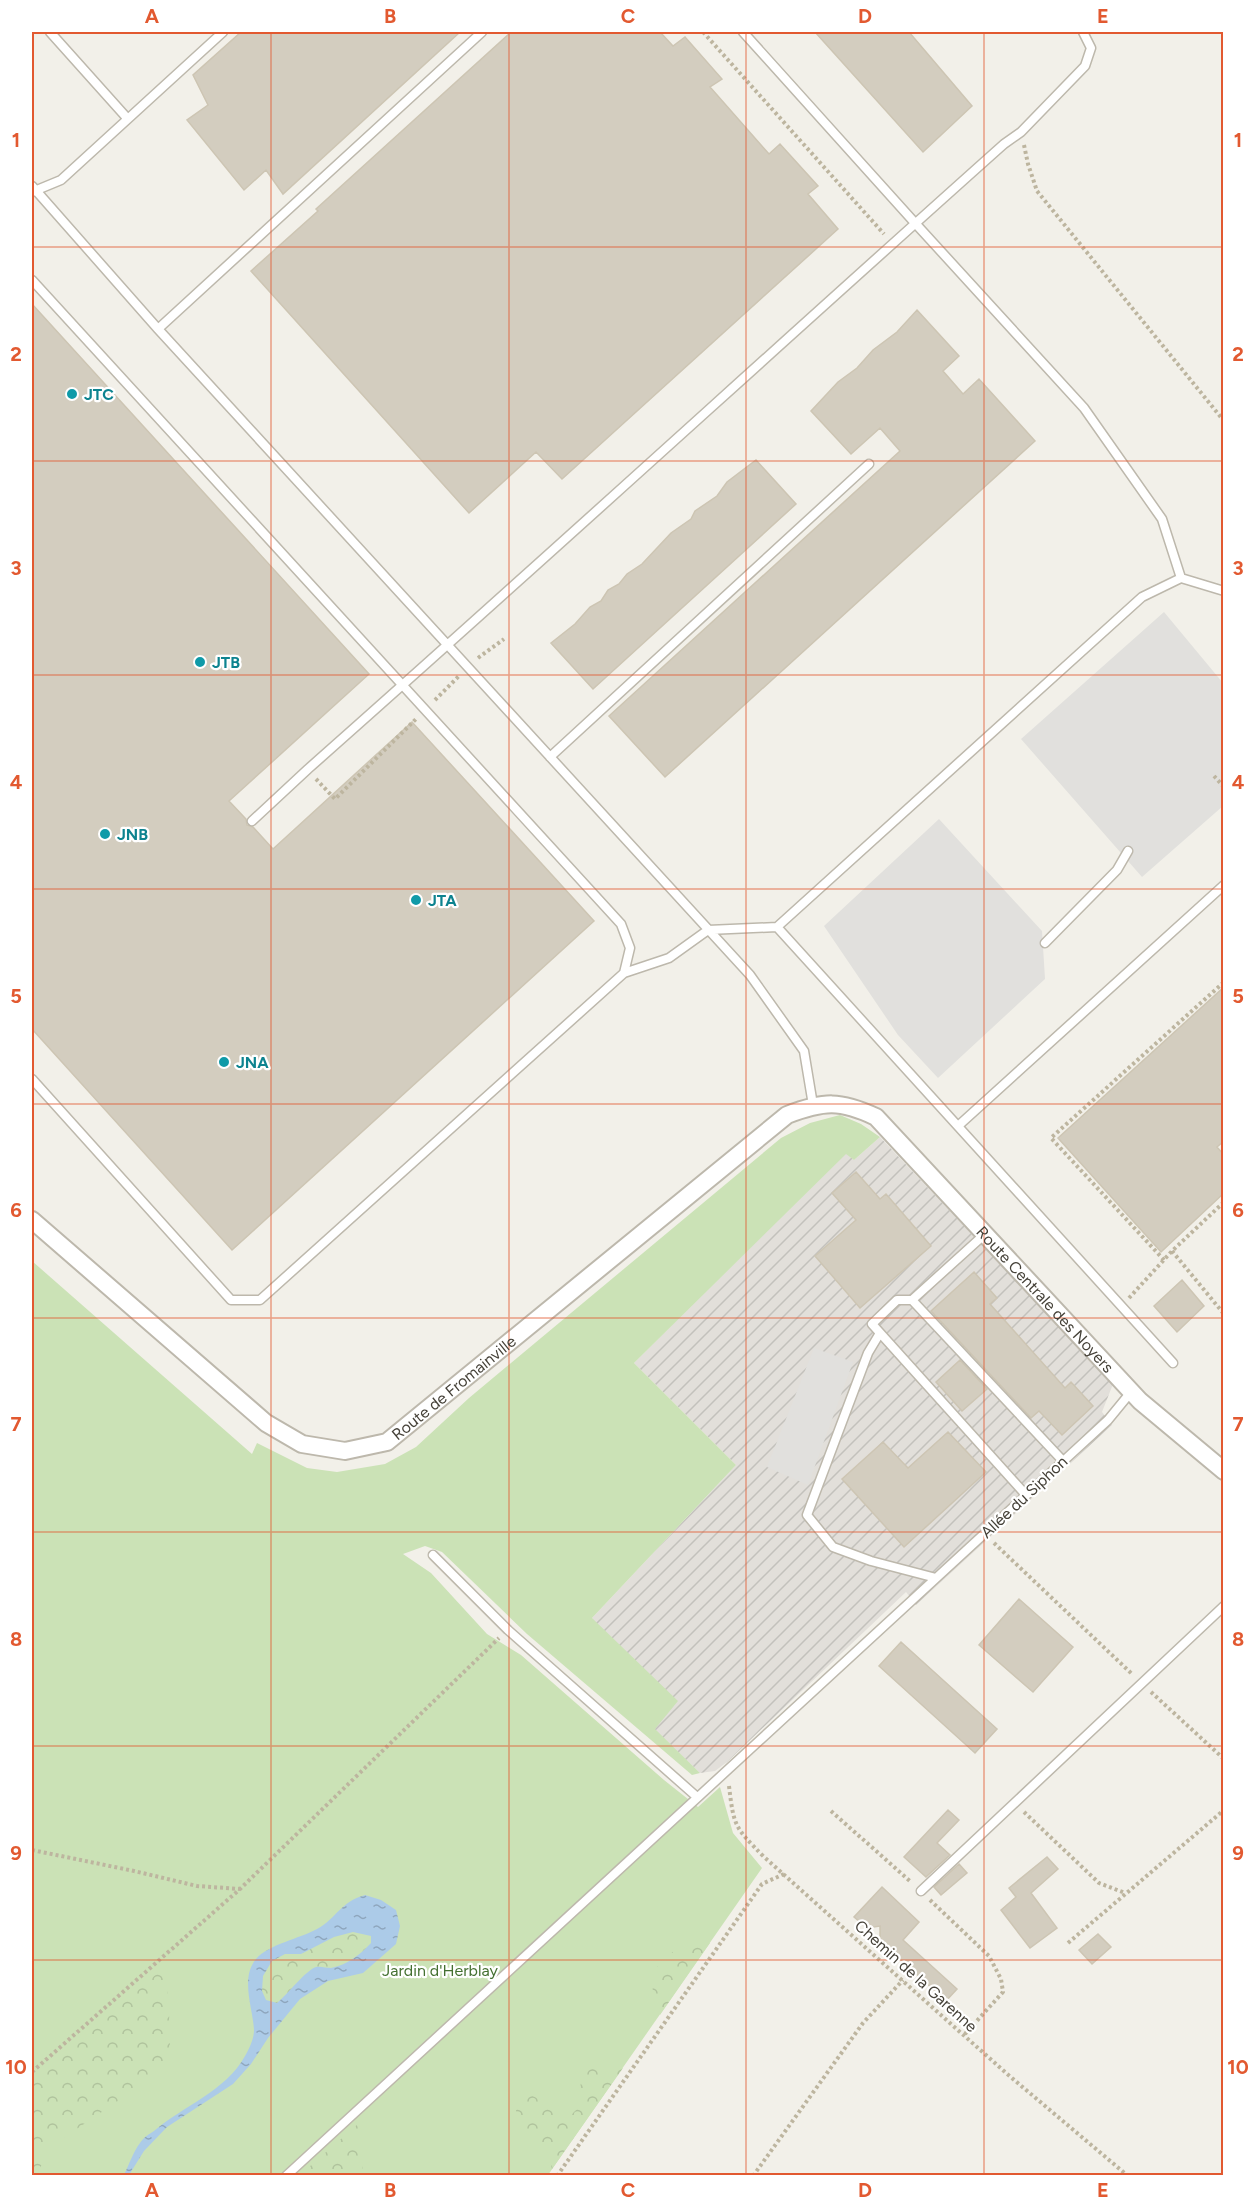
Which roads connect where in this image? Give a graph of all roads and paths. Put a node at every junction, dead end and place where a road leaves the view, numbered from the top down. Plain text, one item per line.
1 (50, 32) edge
2 (224, 32) edge
3 (482, 32) edge
4 (703, 32) edge
5 (743, 32) edge
6 (1083, 32) edge
7 (127, 118) junction
8 (1021, 132) junction
9 (33, 190) edge
10 (915, 224) junction
11 (893, 243) junction
12 (32, 280) edge
13 (158, 329) junction
14 (1224, 421) edge
15 (869, 464) dead end
16 (1181, 578) junction
17 (1224, 591) edge
18 (448, 646) junction
19 (402, 686) junction
20 (415, 720) dead end
21 (550, 757) junction
22 (308, 769) junction
23 (1214, 776) dead end
24 (1224, 787) edge
25 (252, 821) dead end
26 (1128, 851) dead end
27 (1224, 885) edge
28 (777, 927) junction
29 (708, 930) junction
30 (1045, 943) dead end
31 (624, 973) junction
32 (1224, 982) edge
33 (32, 1079) edge
34 (813, 1105) junction
35 (876, 1117) joint
36 (958, 1126) junction
37 (1224, 1202) edge
38 (32, 1220) edge
39 (985, 1234) junction
40 (1172, 1251) junction
41 (1164, 1260) junction
42 (912, 1300) junction
43 (1121, 1307) junction
44 (1224, 1314) edge
45 (880, 1333) junction
46 (1173, 1363) dead end
47 (1131, 1392) junction
48 (1063, 1461) junction
49 (1224, 1472) edge
50 (1026, 1495) junction
51 (991, 1540) dead end
52 (433, 1555) dead end
53 (936, 1578) junction
54 (1224, 1606) edge
55 (508, 1630) junction
56 (1141, 1683) junction
57 (1224, 1759) edge
58 (727, 1770) junction
59 (697, 1797) junction
60 (1014, 1803) junction
61 (1224, 1810) edge
62 (831, 1811) dead end
63 (32, 1850) edge
64 (784, 1874) junction
65 (240, 1889) junction
66 (921, 1891) junction
67 (1125, 1893) junction
68 (1068, 1942) dead end
69 (903, 1980) junction
70 (964, 2035) junction
71 (32, 2072) edge
72 (286, 2175) edge
73 (557, 2175) edge
74 (753, 2175) edge
75 (1128, 2175) edge

1 - 7 lane
2 - 7 lane
3 - 13 lane
4 - 11 path
5 - 10 lane
6 - 8 lane
7 - 9 lane
8 - 10 lane
8 - 14 path
9 - 13 lane
10 - 11 lane
10 - 16 lane
11 - 18 lane
12 - 19 lane
13 - 18 lane
15 - 21 lane
16 - 17 lane
16 - 28 lane
18 - 19 lane
18 - 21 lane
19 - 22 lane
19 - 31 lane
20 - 22 path
21 - 29 lane
22 - 25 lane
23 - 24 path
26 - 30 lane
27 - 36 lane
28 - 29 lane
28 - 36 lane
29 - 31 lane
29 - 34 lane
31 - 33 lane
32 - 41 path
34 - 35 street, Route de Fromainville
34 - 38 street, Route de Fromainville
35 - 39 street, Route Centrale des Noyers
36 - 43 lane
37 - 40 path
39 - 42 lane
39 - 47 street, Route Centrale des Noyers
40 - 41 path
40 - 44 path
41 - 43 path
42 - 45 lane
42 - 48 lane
43 - 46 lane
45 - 50 lane
45 - 53 lane
47 - 48 lane, Allée du Siphon
47 - 49 street, Route Centrale des Noyers
48 - 50 lane, Allée du Siphon
50 - 53 lane, Allée du Siphon
51 - 56 path
52 - 55 lane
53 - 58 lane, Allée du Siphon
54 - 56 lane
55 - 59 lane
55 - 65 path
56 - 57 path
56 - 60 lane
58 - 59 lane, Allée du Siphon
58 - 64 path, Chemin de la Garenne
59 - 72 lane, Allée du Siphon
60 - 66 lane
60 - 67 path
61 - 67 path
62 - 66 path
63 - 65 path
64 - 69 path, Chemin de la Garenne
64 - 73 path
65 - 71 path
66 - 70 path
67 - 68 path
69 - 70 path, Chemin de la Garenne
69 - 74 path
70 - 75 path, Chemin de la Garenne

